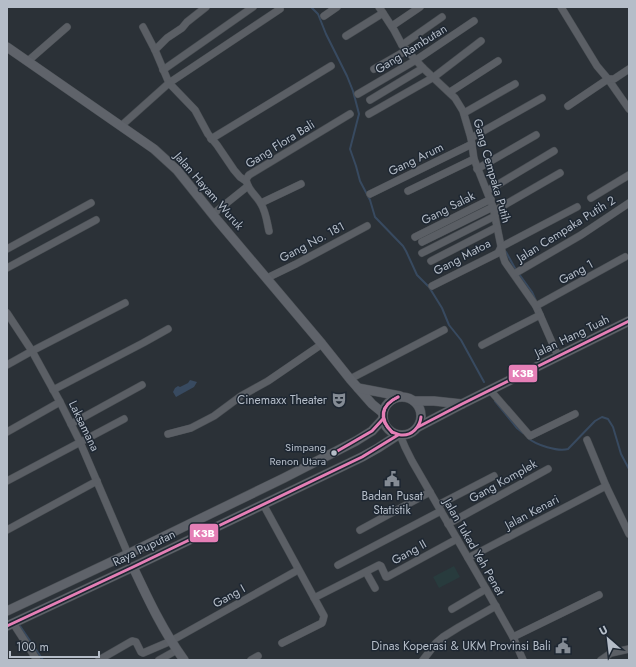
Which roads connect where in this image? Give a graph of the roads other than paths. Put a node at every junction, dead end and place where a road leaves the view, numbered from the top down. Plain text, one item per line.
1 (206, 7) edge
2 (253, 7) edge
3 (337, 7) edge
4 (420, 7) edge
5 (561, 7) edge
6 (280, 9) dead end
7 (381, 10) edge
8 (324, 16) dead end
9 (442, 17) dead end
10 (474, 21) dead end
11 (392, 26) junction
12 (67, 27) dead end
13 (143, 27) dead end
14 (346, 36) dead end
15 (481, 41) dead end
16 (404, 47) junction
17 (8, 49) edge
18 (155, 50) junction
19 (416, 60) junction
20 (28, 61) junction
21 (498, 61) dead end
22 (331, 66) dead end
23 (423, 68) junction
24 (374, 69) dead end
25 (629, 69) edge
26 (163, 70) junction
27 (434, 77) junction
28 (608, 80) junction
29 (169, 83) junction
30 (515, 84) dead end
31 (450, 92) junction
32 (358, 94) dead end
33 (542, 98) dead end
34 (370, 100) dead end
35 (568, 106) dead end
36 (629, 110) edge
37 (464, 113) junction
38 (350, 114) dead end
39 (369, 114) dead end
40 (121, 126) junction
41 (536, 135) dead end
42 (211, 139) junction
43 (472, 141) junction
44 (554, 151) dead end
45 (474, 159) junction
46 (477, 168) junction
47 (560, 173) dead end
48 (629, 175) edge
49 (247, 183) junction
50 (301, 184) dead end
51 (487, 190) junction
52 (408, 191) dead end
53 (370, 194) dead end
54 (591, 198) dead end
55 (491, 199) junction
56 (91, 203) dead end
57 (261, 203) junction
58 (629, 203) edge
59 (577, 207) dead end
60 (494, 211) junction
61 (96, 220) dead end
62 (214, 220) junction
63 (367, 226) dead end
64 (497, 227) junction
65 (269, 231) dead end
66 (415, 237) dead end
67 (422, 242) dead end
68 (501, 247) junction
69 (7, 249) edge
70 (422, 253) dead end
71 (626, 257) dead end
72 (431, 261) dead end
73 (7, 268) edge
74 (514, 274) junction
75 (267, 278) junction
76 (432, 286) dead end
77 (125, 303) dead end
78 (536, 306) junction
79 (7, 313) edge
80 (540, 315) junction
81 (629, 321) edge
82 (168, 329) dead end
83 (444, 330) dead end
84 (322, 344) junction
85 (482, 346) dead end
86 (32, 351) junction
87 (558, 356) junction
88 (7, 365) edge
89 (350, 379) junction
90 (142, 385) dead end
91 (358, 388) junction
92 (54, 390) junction
93 (490, 390) junction
94 (402, 397) junction
95 (414, 401) junction
96 (60, 402) junction
97 (462, 404) junction
98 (575, 414) dead end
99 (383, 416) junction
100 (124, 419) dead end
101 (71, 424) junction
102 (418, 427) junction
103 (7, 432) edge
104 (168, 434) dead end
105 (401, 435) junction
106 (587, 440) dead end
107 (80, 442) junction
108 (548, 469) dead end
109 (494, 476) dead end
110 (7, 481) edge
111 (97, 481) junction
112 (606, 486) junction
113 (430, 492) junction
114 (263, 504) junction
115 (439, 508) junction
116 (448, 524) junction
117 (7, 530) edge
118 (360, 530) dead end
119 (629, 534) edge
120 (457, 539) junction
121 (128, 554) junction
122 (468, 558) junction
123 (338, 565) dead end
124 (133, 567) junction
125 (298, 570) junction
126 (366, 572) junction
127 (73, 580) junction
128 (375, 588) dead end
129 (486, 589) junction
130 (79, 592) junction
131 (599, 595) dead end
132 (314, 598) junction
133 (496, 606) junction
134 (452, 609) dead end
135 (7, 610) edge
136 (10, 625) edge
137 (513, 637) junction
138 (171, 641) junction
139 (282, 644) dead end
140 (629, 649) edge
141 (177, 650) junction
142 (258, 656) dead end
143 (522, 658) edge
144 (37, 660) edge
145 (99, 660) edge
146 (159, 660) edge
147 (184, 660) edge
148 (252, 660) edge
149 (424, 660) edge
150 (514, 660) edge
151 (601, 660) edge

1 - 18 street
2 - 26 street
3 - 8 street
4 - 11 street
5 - 28 street
6 - 29 street
7 - 11 street, Gang Cempaka Putih
7 - 14 street
9 - 16 street
10 - 19 street, Gang Rambutan
11 - 16 street, Gang Cempaka Putih
12 - 20 street
13 - 18 street
15 - 27 street
16 - 19 street, Gang Cempaka Putih
16 - 24 street
17 - 20 main road, Jalan Hayam Wuruk
18 - 26 street
19 - 23 street, Gang Cempaka Putih
19 - 32 street, Gang Rambutan
20 - 40 main road, Jalan Hayam Wuruk
21 - 31 street
22 - 42 street
23 - 27 street, Gang Cempaka Putih
23 - 34 street
25 - 28 street
26 - 29 street
27 - 31 street, Gang Cempaka Putih
27 - 39 street
28 - 35 street
28 - 36 street
29 - 40 street
29 - 42 street
30 - 37 street
31 - 37 street, Gang Cempaka Putih
33 - 43 street, Gang Arum
37 - 43 street, Gang Cempaka Putih
38 - 49 street, Gang Flora Bali
40 - 62 main road, Jalan Hayam Wuruk
41 - 46 street
42 - 49 street
43 - 45 street, Gang Cempaka Putih
43 - 53 street, Gang Arum
44 - 51 street
45 - 46 street, Gang Cempaka Putih
45 - 52 street
46 - 51 street, Gang Cempaka Putih
47 - 60 street
48 - 54 street
49 - 57 street
49 - 62 street, Gang Flora Bali
50 - 57 street
51 - 55 street, Gang Cempaka Putih
55 - 60 street, Gang Cempaka Putih
55 - 66 street, Gang Salak
56 - 69 street
57 - 65 street
58 - 74 street, Jalan Cempaka Putih 2
59 - 68 street, Gang Matoa
60 - 64 street, Gang Cempaka Putih
60 - 67 street
60 - 70 street
61 - 73 street
62 - 75 main road, Jalan Hayam Wuruk
63 - 75 street, Gang No. 181
64 - 68 street, Gang Cempaka Putih
64 - 72 street
68 - 74 street, Gang Cempaka Putih
68 - 76 street, Gang Matoa
71 - 78 street, Gang 1
74 - 78 street, Gang Cempaka Putih
75 - 84 main road, Jalan Hayam Wuruk
77 - 86 street
78 - 80 street, Gang Cempaka Putih
79 - 86 street, Laksamana
80 - 85 street
80 - 87 street, Gang Cempaka Putih
81 - 87 main road, Jalan Hang Tuah
82 - 92 street
83 - 89 street
84 - 89 main road, Jalan Hayam Wuruk
84 - 104 street
86 - 88 street
86 - 92 street, Laksamana
87 - 93 main road, Jalan Hang Tuah
89 - 91 main road, Jalan Hayam Wuruk
90 - 101 street
91 - 94 main road
91 - 99 main road, Jalan Hayam Wuruk
92 - 96 street, Laksamana
93 - 97 main road, Jalan Hang Tuah
93 - 98 street
94 - 95 main road
94 - 99 main road
95 - 97 main road
95 - 102 main road
96 - 101 street, Laksamana
96 - 103 street
97 - 102 main road, Jalan Hang Tuah
99 - 105 main road
99 - 121 main road, Raya Puputan
100 - 107 street
101 - 107 street, Laksamana
102 - 105 main road
105 - 113 street, Jalan Tukad Yeh Penet
105 - 114 main road, Raya Puputan
106 - 112 street
107 - 110 street
107 - 111 street, Laksamana
108 - 116 street, Gang Komplek
109 - 115 street
111 - 117 street
111 - 121 street, Laksamana
112 - 119 street
112 - 122 street, Jalan Kenari
113 - 115 street, Jalan Tukad Yeh Penet
113 - 118 street
114 - 124 main road, Raya Puputan
114 - 125 street
115 - 116 street, Jalan Tukad Yeh Penet
115 - 123 street
116 - 120 street, Jalan Tukad Yeh Penet
120 - 122 street, Jalan Tukad Yeh Penet
120 - 126 street, Gang II
121 - 127 main road, Raya Puputan
122 - 129 street, Jalan Tukad Yeh Penet
124 - 130 main road, Raya Puputan
124 - 138 main road
125 - 132 street
125 - 138 street, Gang I
126 - 128 street
126 - 132 street, Gang II
127 - 130 main road
127 - 135 main road, Raya Puputan
129 - 133 street, Jalan Tukad Yeh Penet
129 - 134 street
130 - 136 main road, Raya Puputan
131 - 137 street
132 - 139 street
133 - 137 street, Jalan Tukad Yeh Penet
133 - 149 street
136 - 144 street
137 - 143 street, Jalan Tukad Yeh Penet
138 - 141 main road
138 - 145 street
140 - 151 street
141 - 146 street
141 - 147 main road
142 - 148 street
143 - 150 street

